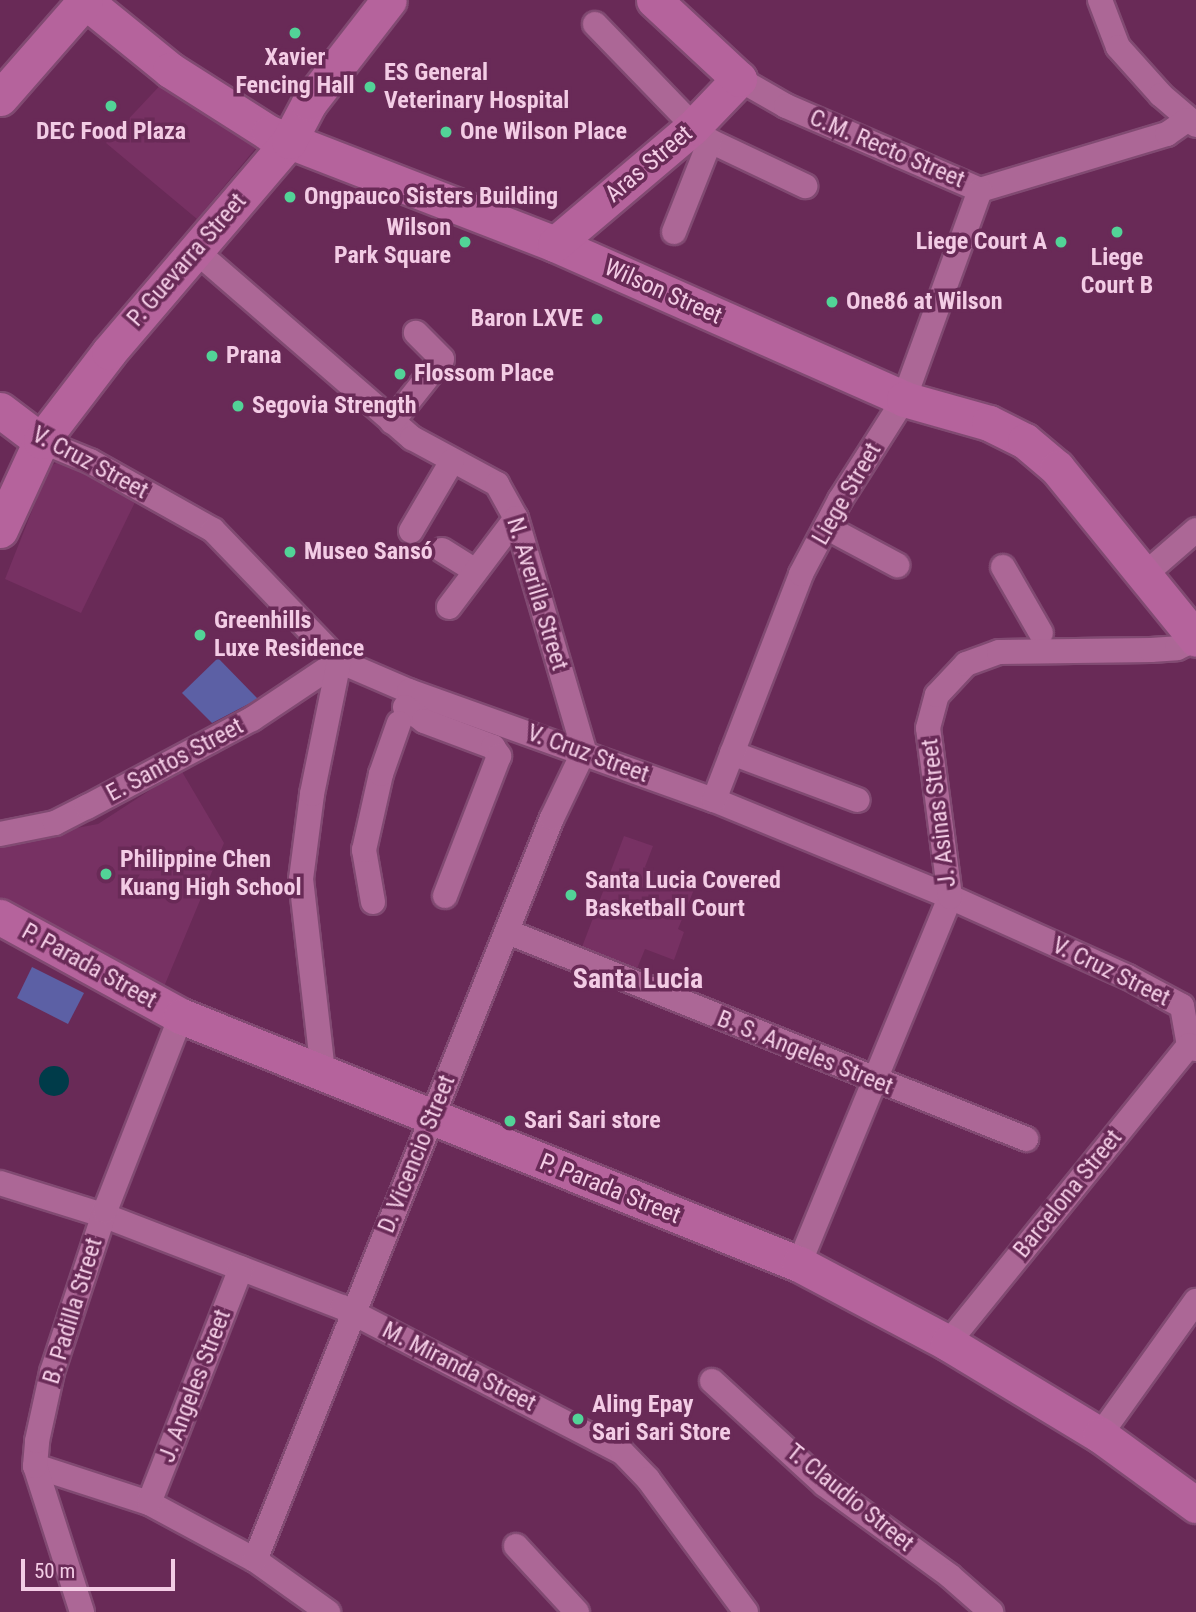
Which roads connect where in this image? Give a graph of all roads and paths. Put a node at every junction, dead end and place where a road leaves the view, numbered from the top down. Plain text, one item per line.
1 (389, 0) edge
2 (654, 0) edge
3 (1100, 0) edge
4 (85, 1) edge
5 (595, 24) dead end
6 (739, 79) junction
7 (0, 98) edge
8 (1192, 122) edge
9 (701, 135) junction
10 (289, 141) junction
11 (805, 186) dead end
12 (980, 190) junction
13 (674, 232) dead end
14 (555, 244) junction
15 (196, 251) junction
16 (416, 333) dead end
17 (904, 399) junction
18 (0, 410) edge
19 (392, 422) junction
20 (41, 442) junction
21 (452, 461) junction
22 (516, 517) junction
23 (826, 527) junction
24 (0, 530) edge
25 (1196, 530) edge
26 (411, 531) dead end
27 (442, 550) dead end
28 (897, 565) dead end
29 (1003, 567) dead end
30 (475, 571) junction
31 (1143, 576) junction
32 (449, 607) dead end
33 (1041, 633) dead end
34 (1196, 639) edge
35 (339, 661) junction
36 (584, 751) junction
37 (732, 753) junction
38 (714, 800) junction
39 (858, 800) dead end
40 (0, 834) edge
41 (445, 896) dead end
42 (950, 897) junction
43 (373, 902) dead end
44 (0, 917) edge
45 (508, 932) junction
46 (1189, 999) edge
47 (181, 1016) junction
48 (1193, 1047) edge
49 (323, 1072) junction
50 (874, 1080) junction
51 (432, 1118) junction
52 (1026, 1139) dead end
53 (0, 1183) edge
54 (103, 1215) junction
55 (799, 1264) junction
56 (241, 1268) junction
57 (1196, 1301) edge
58 (352, 1312) junction
59 (948, 1343) junction
60 (712, 1381) dead end
61 (1100, 1435) junction
62 (35, 1466) junction
63 (149, 1503) junction
64 (1196, 1505) edge
65 (516, 1546) dead end
66 (255, 1560) junction
67 (82, 1612) edge
68 (328, 1612) edge
69 (576, 1612) edge
70 (746, 1612) edge
71 (991, 1612) edge

1 - 10 main road, P. Guevarra Street
2 - 6 main road, C.M. Recto Street
3 - 8 street
4 - 7 main road
4 - 10 main road, Wilson Street
5 - 9 street
6 - 9 main road, Aras Street
6 - 12 street, C.M. Recto Street
8 - 12 street, C.M. Recto Street
9 - 11 street
9 - 13 street
9 - 14 main road, Aras Street
10 - 14 main road, Wilson Street
10 - 15 main road, P. Guevarra Street
12 - 17 street, Liege Street
14 - 17 main road, Wilson Street
15 - 19 street, N. Averilla Street
15 - 20 main road, P. Guevarra Street
16 - 19 street
17 - 23 street, Liege Street
17 - 31 main road, Wilson Street
18 - 20 main road, V. Cruz Street
19 - 21 street, N. Averilla Street
20 - 24 main road, P. Guevarra Street
20 - 35 street, V. Cruz Street
21 - 22 street, N. Averilla Street
21 - 26 street
22 - 30 street
22 - 36 street, N. Averilla Street
23 - 28 street
23 - 37 street, Liege Street
25 - 31 street
27 - 30 street
29 - 33 street
30 - 32 street
31 - 34 main road, Wilson Street
34 - 42 street, J. Asinas Street
35 - 36 street, V. Cruz Street
35 - 40 street, E. Santos Street
35 - 49 street
36 - 38 street, V. Cruz Street
36 - 45 street, D. Vicencio Street
37 - 38 street, Liege Street
37 - 39 street
38 - 42 street, V. Cruz Street
41 - 43 street
42 - 46 street, V. Cruz Street
42 - 50 street, J. Asinas Street
44 - 47 main road, P. Parada Street
45 - 50 street, B. S. Angeles Street
45 - 51 street, D. Vicencio Street
46 - 48 street, V. Cruz Street
47 - 49 main road, P. Parada Street
47 - 54 street, B. Padilla Street
48 - 59 street, Barcelona Street
49 - 51 main road, P. Parada Street
50 - 52 street, B. S. Angeles Street
50 - 55 street, J. Asinas Street
51 - 55 main road, P. Parada Street
51 - 58 street, D. Vicencio Street
53 - 54 street, M. Miranda Street
54 - 56 street, M. Miranda Street
54 - 62 street, B. Padilla Street
55 - 59 main road, P. Parada Street
56 - 58 street, M. Miranda Street
56 - 63 street, J. Angeles Street
57 - 61 street
58 - 66 street, D. Vicencio Street
58 - 70 street, M. Miranda Street
59 - 61 main road, P. Parada Street
60 - 71 street, T. Claudio Street
61 - 64 main road, P. Parada Street
62 - 63 street
62 - 67 street, B. Padilla Street
63 - 66 street
65 - 69 street
66 - 68 street

